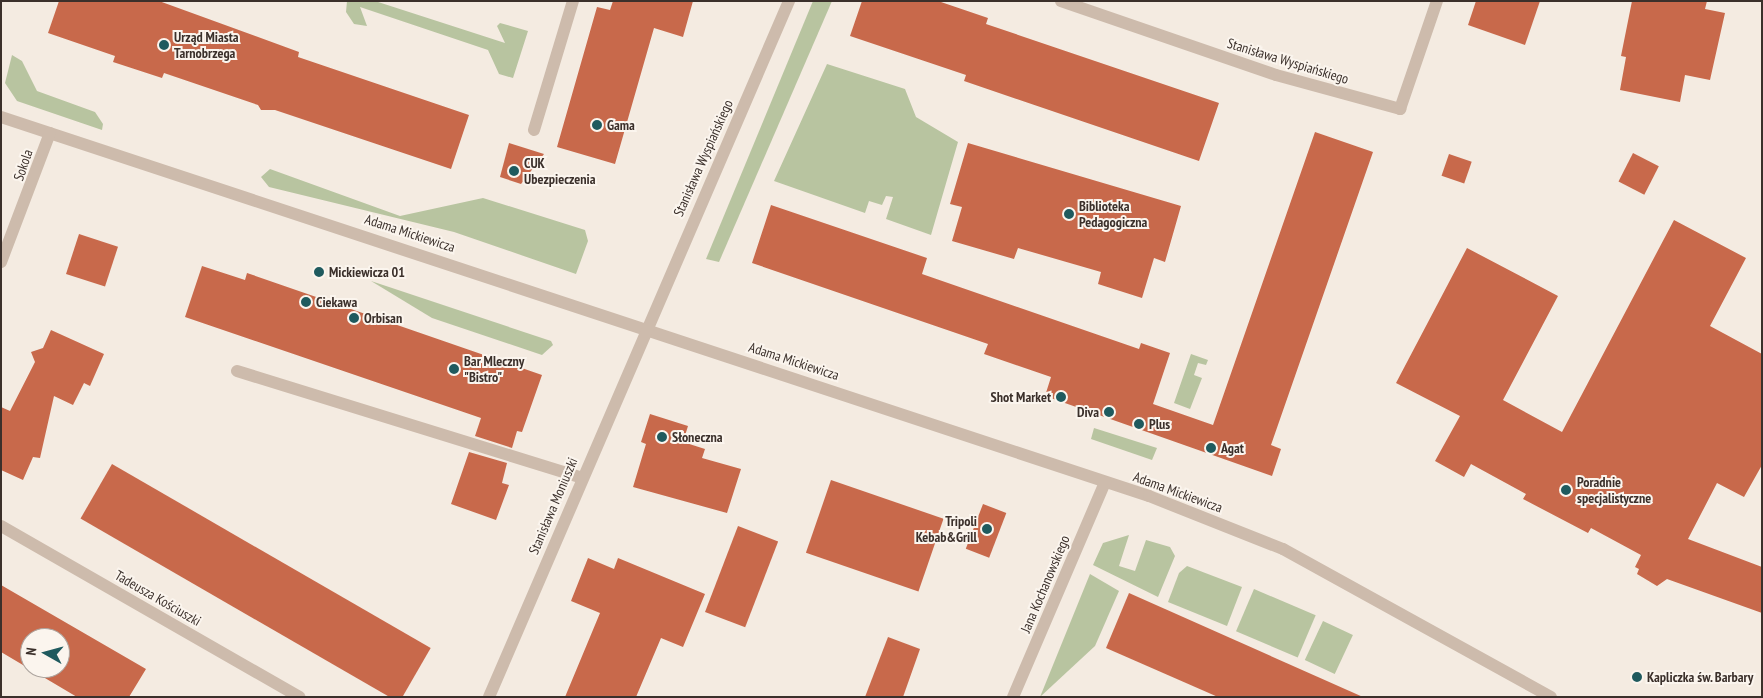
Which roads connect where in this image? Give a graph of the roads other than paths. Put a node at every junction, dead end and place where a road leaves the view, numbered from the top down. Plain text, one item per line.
1 (573, 1) edge
2 (789, 1) edge
3 (1061, 1) edge
4 (1437, 1) edge
5 (1, 117) edge
6 (534, 130) dead end
7 (50, 133) junction
8 (1, 262) edge
9 (646, 327) junction
10 (237, 371) dead end
11 (582, 478) junction
12 (1105, 482) junction
13 (1, 526) edge
14 (299, 697) edge
15 (489, 697) edge
16 (1013, 697) edge
17 (1551, 697) edge

1 - 6 street
2 - 9 street, Stanisława Wyspiańskiego
3 - 4 street, Stanisława Wyspiańskiego
5 - 7 street, Adama Mickiewicza
7 - 8 street, Sokola
7 - 9 street, Adama Mickiewicza
9 - 11 street, Stanisława Moniuszki
9 - 12 street, Adama Mickiewicza
10 - 11 street
11 - 15 street, Stanisława Moniuszki
12 - 16 street, Jana Kochanowskiego
12 - 17 street, Adama Mickiewicza
13 - 14 street, Tadeusza Kościuszki

